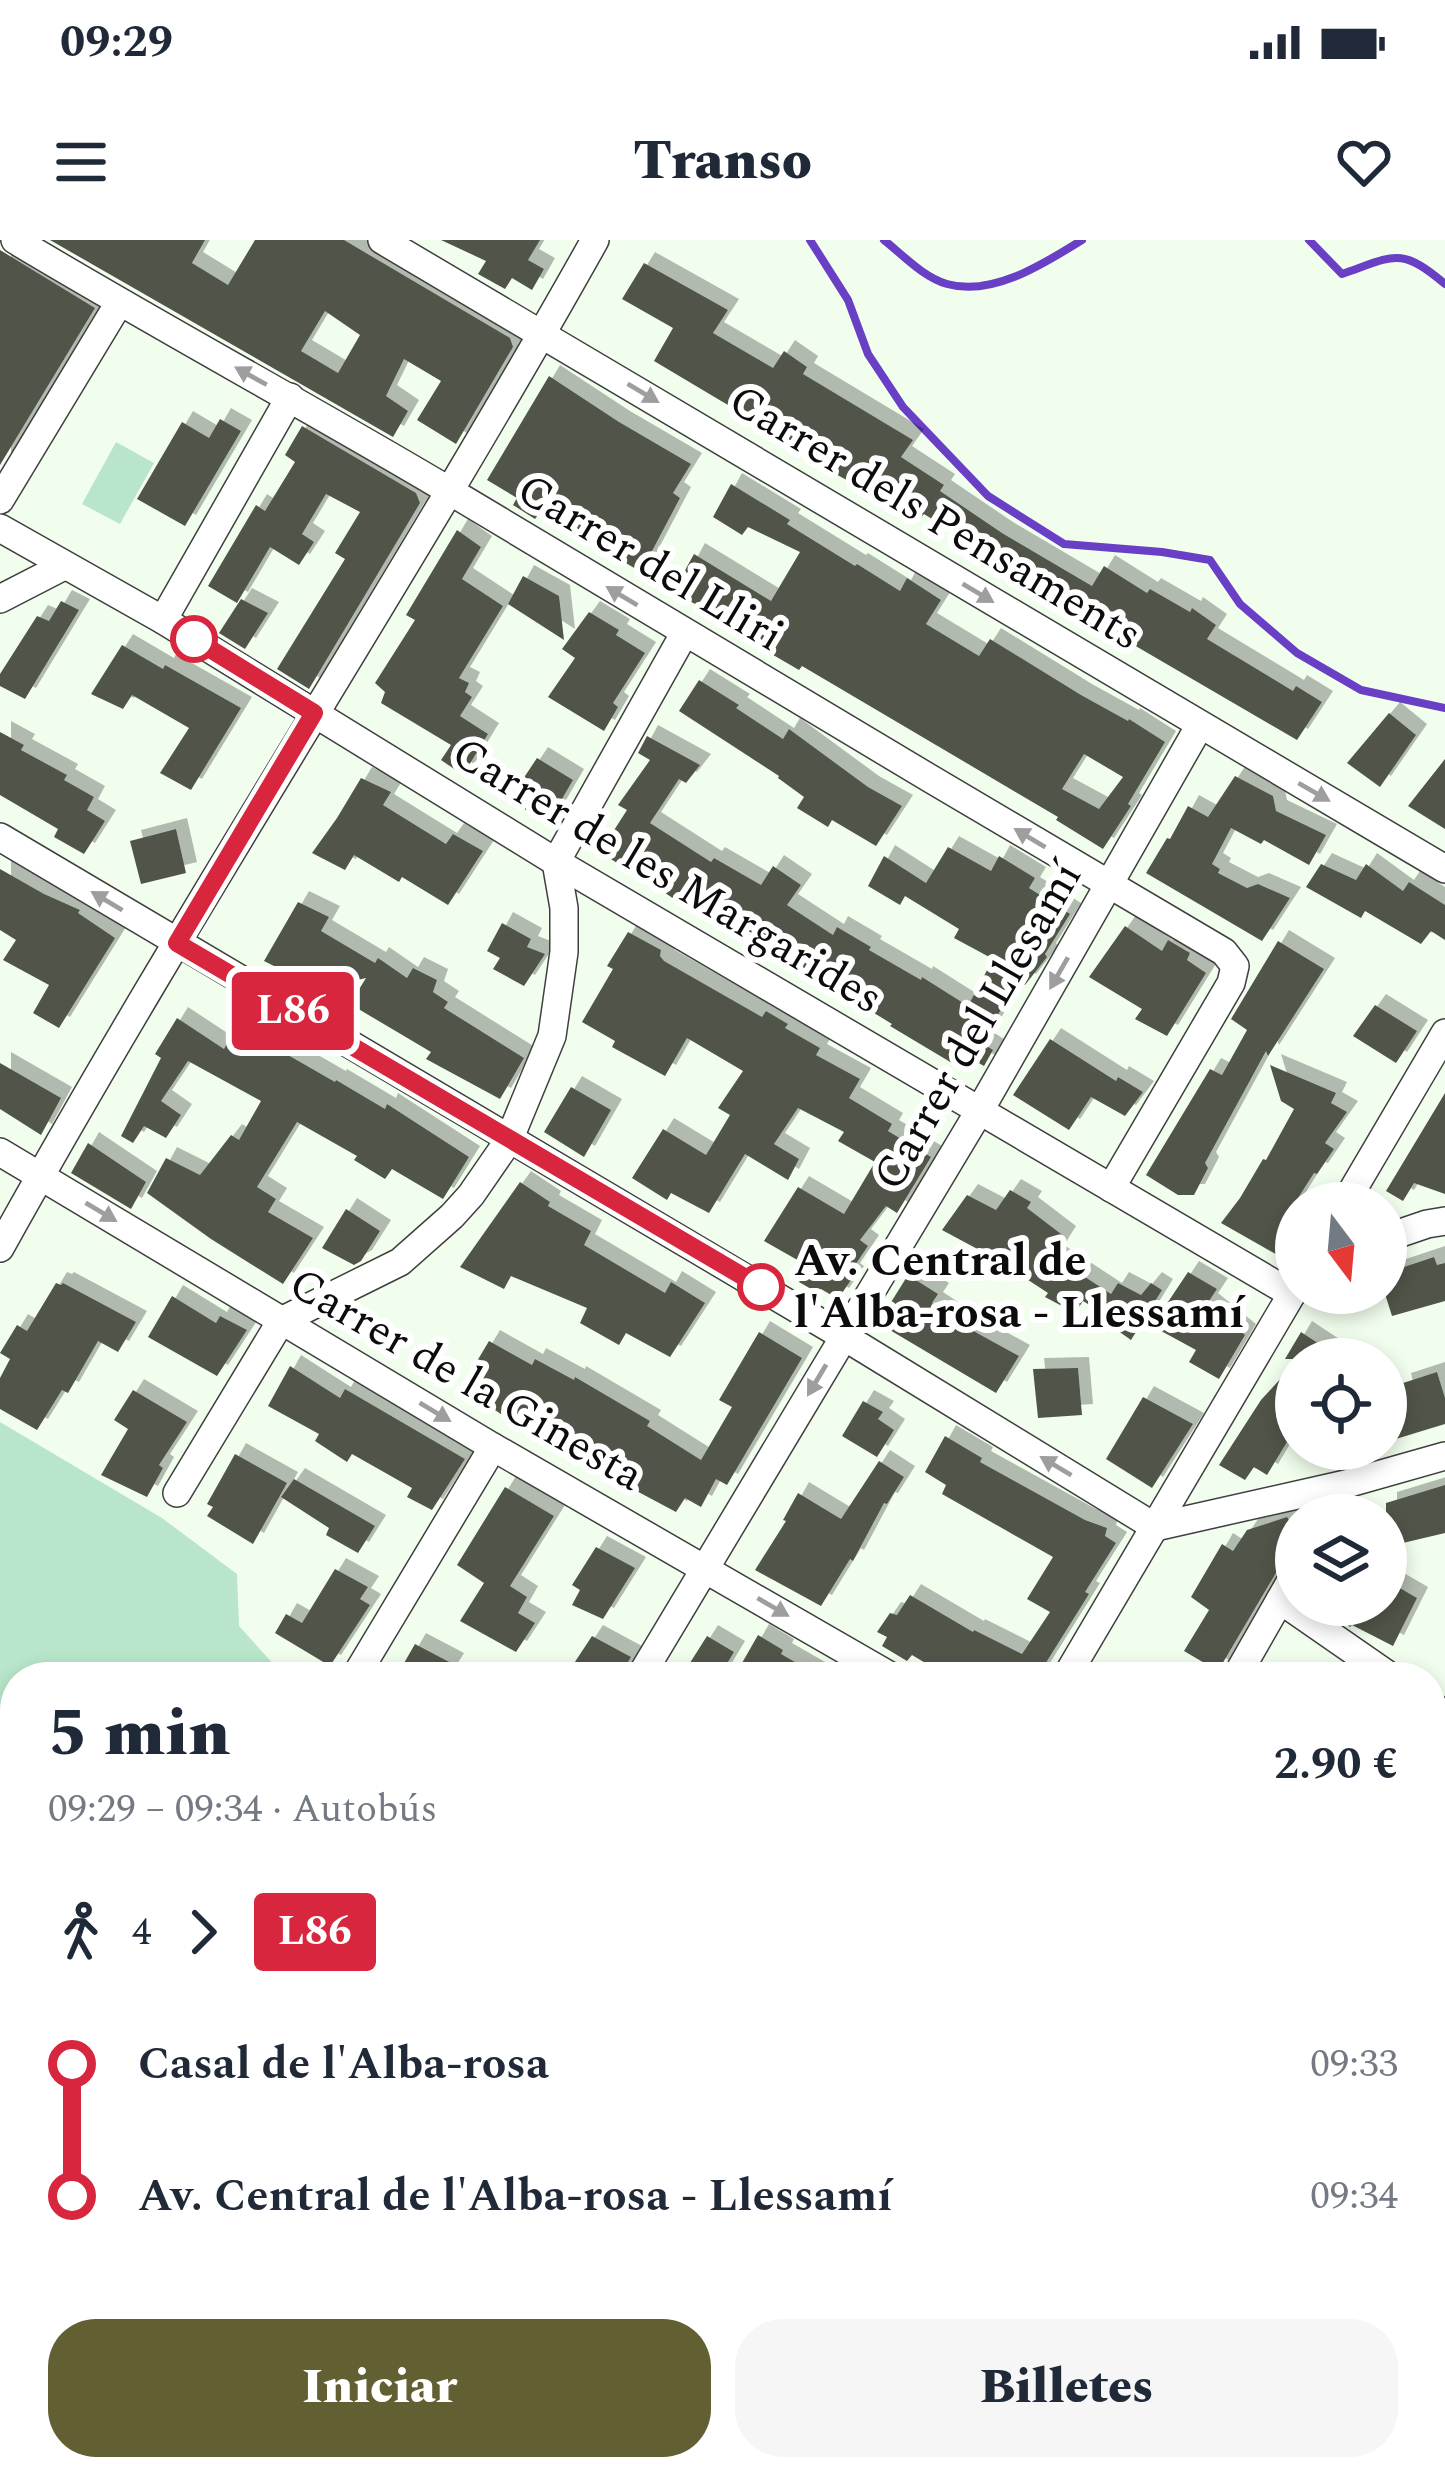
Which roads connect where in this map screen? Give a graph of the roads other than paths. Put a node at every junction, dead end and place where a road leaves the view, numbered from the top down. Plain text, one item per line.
1 (14, 240) edge
2 (382, 240) edge
3 (595, 240) edge
4 (119, 303) junction
5 (543, 333) junction
6 (290, 398) junction
7 (449, 491) junction
8 (0, 500) edge
9 (0, 528) edge
10 (64, 566) junction
11 (0, 599) edge
12 (163, 620) junction
13 (684, 634) junction
14 (314, 713) junction
15 (1200, 724) junction
16 (0, 837) edge
17 (556, 862) junction
18 (1445, 869) edge
19 (1110, 885) junction
20 (177, 943) junction
21 (1445, 1033) edge
22 (980, 1110) junction
23 (508, 1140) junction
24 (0, 1153) edge
25 (40, 1176) junction
26 (1357, 1182) edge
27 (1111, 1188) junction
28 (1445, 1221) edge
29 (1407, 1231) edge
30 (0, 1248) edge
31 (1275, 1280) edge
32 (1281, 1314) edge
33 (281, 1321) junction
34 (843, 1336) junction
35 (493, 1447) junction
36 (1445, 1456) edge
37 (1346, 1484) junction
38 (177, 1492) dead end
39 (1340, 1494) edge
40 (1156, 1527) junction
41 (705, 1567) junction
42 (1275, 1609) edge
43 (1317, 1626) edge
44 (364, 1662) edge
45 (649, 1662) edge
46 (866, 1662) edge
47 (1075, 1662) edge
48 (1245, 1662) edge
49 (1369, 1662) edge

1 - 4 street, Carrer del Lliri
2 - 5 street, Carrer dels Pensaments
3 - 5 street
6 -> 4 street, Carrer del Lliri
4 - 8 street
5 - 7 street
5 -> 15 street, Carrer dels Pensaments
6 - 7 street, Carrer del Lliri
6 - 12 street
13 -> 7 street, Carrer del Lliri
7 - 14 street
9 - 10 street, Carrer de les Margarides
10 - 11 street
10 - 12 street, Carrer de les Margarides
12 - 14 street, Carrer de les Margarides
13 - 17 street
19 -> 13 street, Carrer del Lliri
14 - 17 street, Carrer de les Margarides
14 - 20 street
15 -> 18 street, Carrer dels Pensaments
15 - 19 street, Carrer del Llesamí
20 -> 16 street
17 - 22 street, Carrer de les Margarides
17 - 23 street
19 -> 22 street, Carrer del Llesamí
19 - 27 street, Carrer del Lliri
20 - 23 street
20 - 25 street
21 - 26 street
22 - 27 street, Carrer de les Margarides
22 - 34 street, Carrer del Llesamí
23 - 33 street
23 - 34 street
24 - 25 street, Carrer de la Ginesta
25 - 30 street
25 -> 33 street, Carrer de la Ginesta
27 - 31 street, Carrer de les Margarides
28 - 29 street
32 - 40 street
33 -> 35 street, Carrer de la Ginesta
33 - 38 street
40 -> 34 street
34 -> 41 street, Carrer del Llesamí
35 - 41 street, Carrer de la Ginesta
35 - 44 street
36 - 37 street
37 - 39 street
37 - 40 street
40 - 47 street
41 - 45 street, Carrer del Llesamí
41 -> 46 street, Carrer de la Ginesta
42 - 48 street
43 - 49 street

